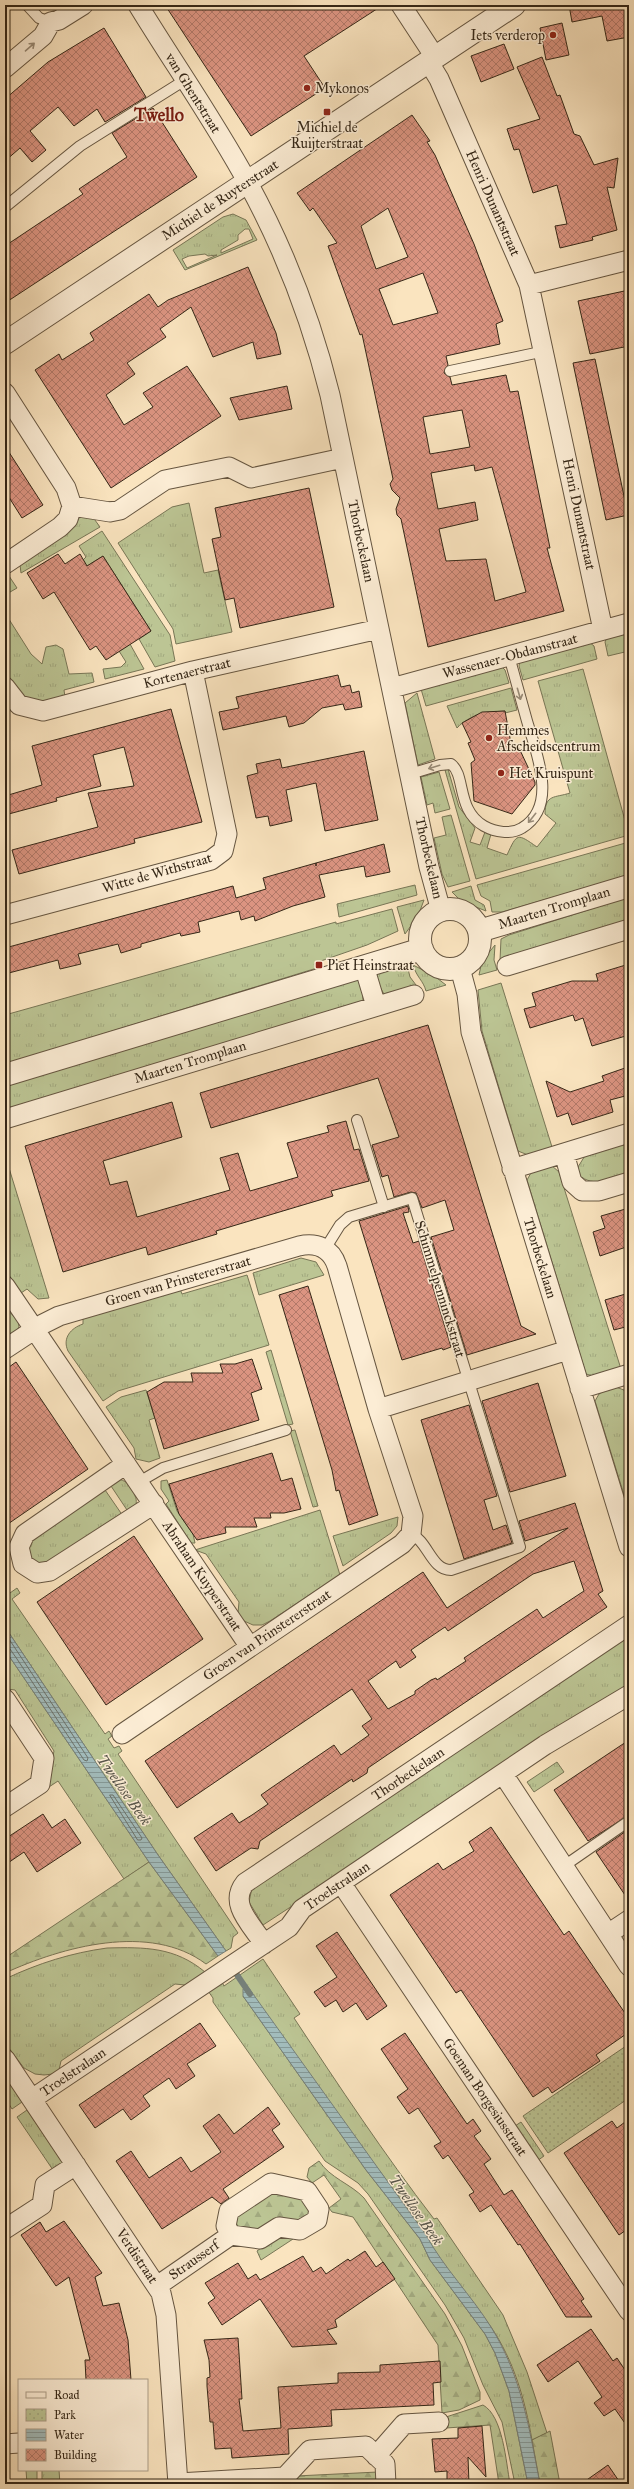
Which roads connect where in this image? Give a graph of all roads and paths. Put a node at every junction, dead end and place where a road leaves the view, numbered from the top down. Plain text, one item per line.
1 (27, 5) edge
2 (83, 5) edge
3 (138, 5) edge
4 (401, 5) edge
5 (514, 5) edge
6 (51, 22) junction
7 (431, 59) junction
8 (5, 68) edge
9 (185, 80) junction
10 (248, 182) junction
11 (5, 207) edge
12 (629, 260) edge
13 (530, 285) junction
14 (5, 343) edge
15 (544, 351) junction
16 (450, 371) dead end
17 (5, 393) edge
18 (344, 458) junction
19 (72, 506) junction
20 (5, 564) edge
21 (629, 623) edge
22 (379, 629) junction
23 (603, 630) junction
24 (509, 656) junction
25 (193, 671) junction
26 (5, 687) edge
27 (392, 688) junction
28 (410, 774) junction
29 (629, 886) edge
30 (441, 911) junction
31 (5, 915) edge
32 (629, 930) edge
33 (479, 931) junction
34 (422, 948) junction
35 (364, 966) junction
36 (507, 966) dead end
37 (460, 968) junction
38 (414, 995) dead end
39 (376, 1006) junction
40 (5, 1075) edge
41 (5, 1119) edge
42 (357, 1120) dead end
43 (629, 1133) edge
44 (564, 1153) junction
45 (512, 1169) junction
46 (629, 1182) edge
47 (384, 1207) junction
48 (325, 1249) junction
49 (6, 1290) edge
50 (34, 1329) junction
51 (5, 1349) edge
52 (568, 1350) junction
53 (629, 1374) edge
54 (468, 1381) junction
55 (580, 1389) junction
56 (378, 1409) junction
57 (286, 1430) dead end
58 (126, 1464) junction
59 (139, 1482) junction
60 (154, 1504) junction
61 (411, 1534) junction
62 (629, 1547) edge
63 (629, 1625) edge
64 (250, 1647) junction
65 (629, 1695) edge
66 (5, 1699) edge
67 (122, 1734) dead end
68 (503, 1774) junction
69 (5, 1807) edge
70 (629, 1821) edge
71 (564, 1866) junction
72 (341, 1883) junction
73 (629, 1920) edge
74 (608, 1934) junction
75 (264, 1944) junction
76 (628, 1962) edge
77 (5, 2059) edge
78 (32, 2099) junction
79 (76, 2164) junction
80 (5, 2229) edge
81 (231, 2235) dead end
82 (157, 2286) junction
83 (629, 2311) edge
84 (440, 2422) dead end
85 (18, 2443) edge
86 (5, 2444) edge
87 (376, 2456) junction
88 (178, 2484) edge
89 (386, 2484) edge

1 - 6 lane
2 - 6 street
3 - 9 street, van Ghentstraat
4 - 7 street, Henri Dunantstraat
5 - 7 street, Michiel de Ruyterstraat
8 -> 6 street
7 - 10 street, Michiel de Ruyterstraat
7 - 13 street, Henri Dunantstraat
9 - 10 street, van Ghentstraat
9 - 11 lane
10 - 14 street, Michiel de Ruyterstraat
10 - 18 street, Thorbeckelaan
12 - 13 street
13 - 15 street, Henri Dunantstraat
15 - 16 lane
15 - 23 street, Henri Dunantstraat
17 - 19 street
18 - 19 street
18 - 22 street, Thorbeckelaan
19 - 20 street
21 - 23 street, Wassenaer-Obdamstraat
22 - 25 street, Kortenaerstraat
22 - 27 street, Thorbeckelaan
23 - 24 street, Wassenaer-Obdamstraat
24 - 27 street, Wassenaer-Obdamstraat
24 -> 28 lane
25 - 26 street, Kortenaerstraat
25 - 31 street, Witte de Withstraat
27 - 28 street, Thorbeckelaan
28 - 30 street, Thorbeckelaan
29 - 33 street, Maarten Tromplaan
30 - 33 street
30 - 34 street
32 - 36 street
33 - 37 street
34 - 35 street
34 - 37 street
35 - 39 street
35 - 40 street
37 - 45 street, Thorbeckelaan
38 - 39 street, Maarten Tromplaan
39 - 41 street, Maarten Tromplaan
42 - 47 lane
43 - 44 street
44 - 45 street
44 - 46 street
45 - 52 street, Thorbeckelaan
47 - 48 lane
47 - 54 lane, Schimmelpenninckstraat
48 - 50 street, Groen van Prinstererstraat
48 - 56 street
49 - 50 street, Abraham Kuyperstraat
50 - 51 street
50 - 58 street, Abraham Kuyperstraat
52 - 54 street
52 - 55 street, Thorbeckelaan
53 - 55 street
54 - 56 street
54 - 61 lane, Schimmelpenninckstraat
55 - 62 street, Thorbeckelaan
56 - 61 street
57 - 59 lane
58 - 59 street, Abraham Kuyperstraat
58 - 60 street
59 - 60 street, Abraham Kuyperstraat
60 - 64 street, Abraham Kuyperstraat
61 - 64 street, Groen van Prinstererstraat
63 - 75 street, Thorbeckelaan
64 - 67 street, Groen van Prinstererstraat
65 - 68 street, Troelstralaan
66 - 69 street
68 - 71 street
68 - 72 street, Troelstralaan
70 - 71 lane
71 - 74 street
72 - 75 street, Troelstralaan
72 - 83 street, Goeman Borgesiusstraat
73 - 74 street
74 - 76 street
75 - 78 street, Troelstralaan
77 - 78 street, Verdistraat
78 - 79 street, Verdistraat
79 - 80 street
79 - 82 street, Verdistraat
81 - 82 street, Strausserf
82 - 88 street, Verdistraat
84 - 87 street
85 - 86 street
87 - 88 street
87 - 89 street

